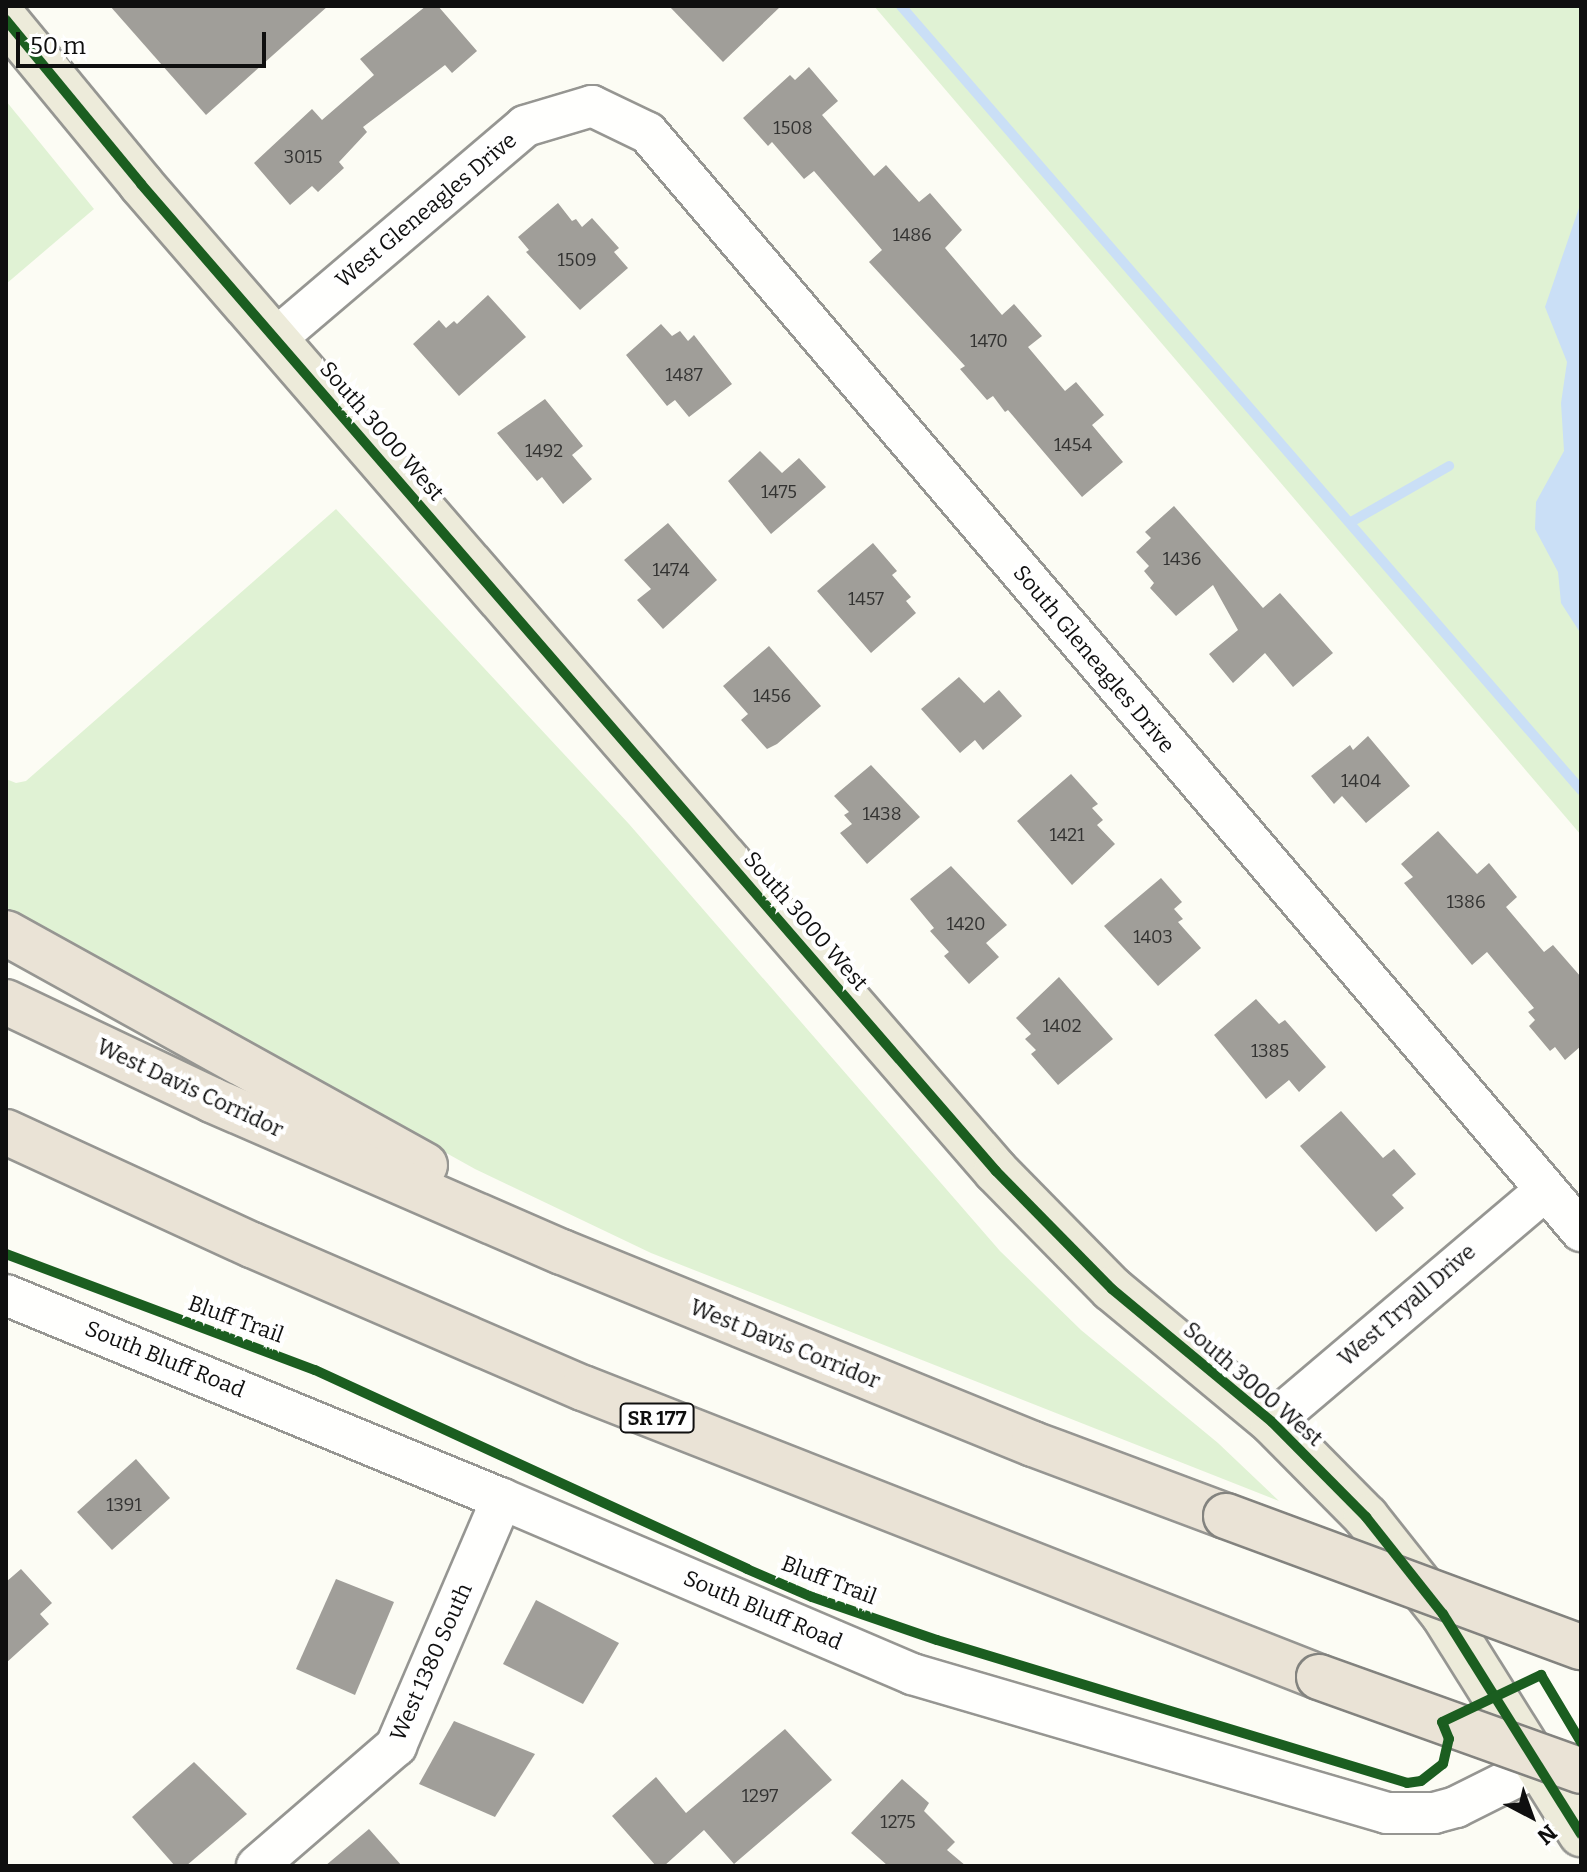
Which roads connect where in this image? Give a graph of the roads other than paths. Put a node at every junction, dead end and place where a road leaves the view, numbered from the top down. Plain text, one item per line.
1 (6, 20) edge
2 (592, 106) joint
3 (275, 339) junction
4 (6, 933) edge
5 (6, 1002) edge
6 (6, 1132) edge
7 (6, 1159) edge
8 (1544, 1191) junction
9 (1581, 1231) edge
10 (562, 1252) junction
11 (6, 1295) edge
12 (493, 1347) junction
13 (1272, 1422) junction
14 (502, 1499) junction
15 (1581, 1647) edge
16 (1538, 1766) junction
17 (1581, 1771) edge
18 (1581, 1834) edge
19 (257, 1866) edge

1 - 3 main road, South 3000 West
2 - 3 street, West Gleneagles Drive
2 - 8 street, South Gleneagles Drive
3 - 13 main road, South 3000 West
4 - 10 highway
5 - 10 highway, West Davis Corridor
6 - 12 highway, SR 177
7 - 12 highway
8 - 9 street, South Gleneagles Drive
8 - 13 street, West Tryall Drive
10 - 15 highway, West Davis Corridor, bridge
11 - 14 street, South Bluff Road
12 - 17 highway, SR 177, bridge
13 - 16 main road, South 3000 West
14 - 16 street, South Bluff Road
14 - 19 street, West 1380 South
16 - 18 main road, South 3000 West

